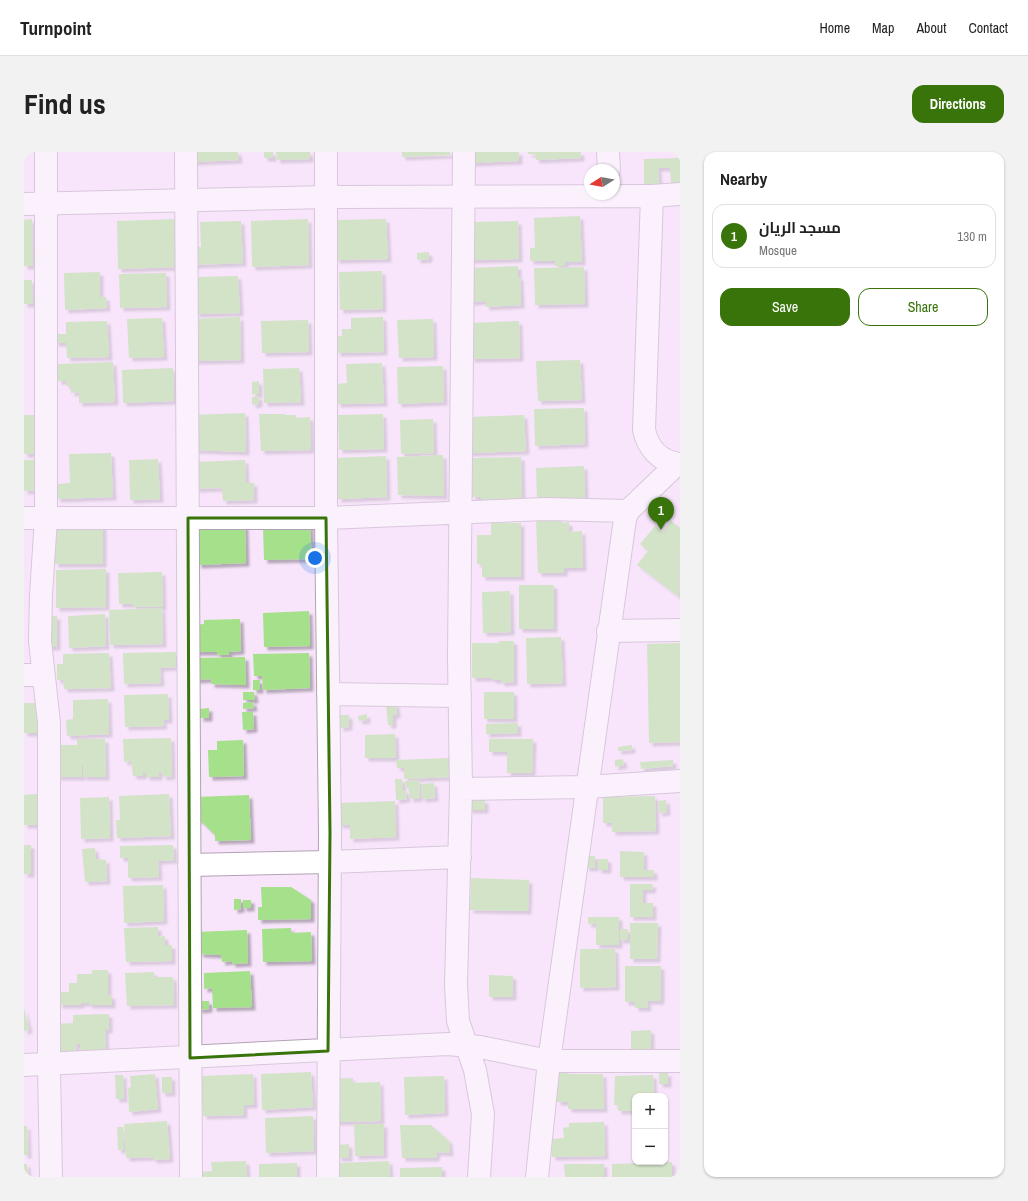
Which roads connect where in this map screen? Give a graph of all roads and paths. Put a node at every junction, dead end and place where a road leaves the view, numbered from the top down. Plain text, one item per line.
1 (46, 152) edge
2 (186, 152) edge
3 (326, 152) edge
4 (464, 152) edge
5 (608, 152) edge
6 (608, 164) edge
7 (680, 194) edge
8 (620, 195) edge
9 (584, 196) edge
10 (652, 196) junction
11 (326, 197) junction
12 (464, 198) junction
13 (186, 200) junction
14 (24, 204) edge
15 (46, 204) junction
16 (679, 464) edge
17 (628, 512) junction
18 (460, 513) junction
19 (24, 518) edge
20 (46, 518) junction
21 (188, 518) junction
22 (326, 518) junction
23 (680, 630) edge
24 (608, 631) junction
25 (34, 675) edge
26 (328, 694) junction
27 (460, 696) junction
28 (680, 781) edge
29 (586, 787) junction
30 (462, 789) junction
31 (460, 857) junction
32 (329, 862) junction
33 (190, 865) junction
34 (468, 1046) junction
35 (328, 1051) junction
36 (190, 1058) junction
37 (549, 1061) junction
38 (680, 1061) edge
39 (24, 1065) edge
40 (49, 1065) junction
41 (51, 1177) edge
42 (190, 1177) edge
43 (328, 1177) edge
44 (479, 1177) edge
45 (536, 1177) edge

1 - 15 street
2 - 13 street
3 - 11 street
4 - 12 street
5 - 6 street
7 - 10 street
8 - 10 street
9 - 12 street
10 - 16 street
11 - 12 street
11 - 13 street
11 - 22 street
12 - 18 street
13 - 15 street
13 - 21 street
14 - 15 street
15 - 20 street
16 - 17 street
17 - 18 street
17 - 24 street
18 - 22 street
18 - 27 street
19 - 20 street
20 - 21 street
20 - 25 street
21 - 22 street
21 - 33 street
22 - 26 street
23 - 24 street
24 - 29 street
25 - 40 street
26 - 27 street
26 - 32 street
27 - 30 street
28 - 29 street
29 - 30 street
29 - 37 street
30 - 31 street
31 - 32 street
31 - 34 street
32 - 33 street
32 - 35 street
33 - 36 street
34 - 35 street
34 - 37 street
34 - 44 street
35 - 36 street
35 - 43 street
36 - 40 street
36 - 42 street
37 - 38 street
37 - 45 street
39 - 40 street
40 - 41 street

